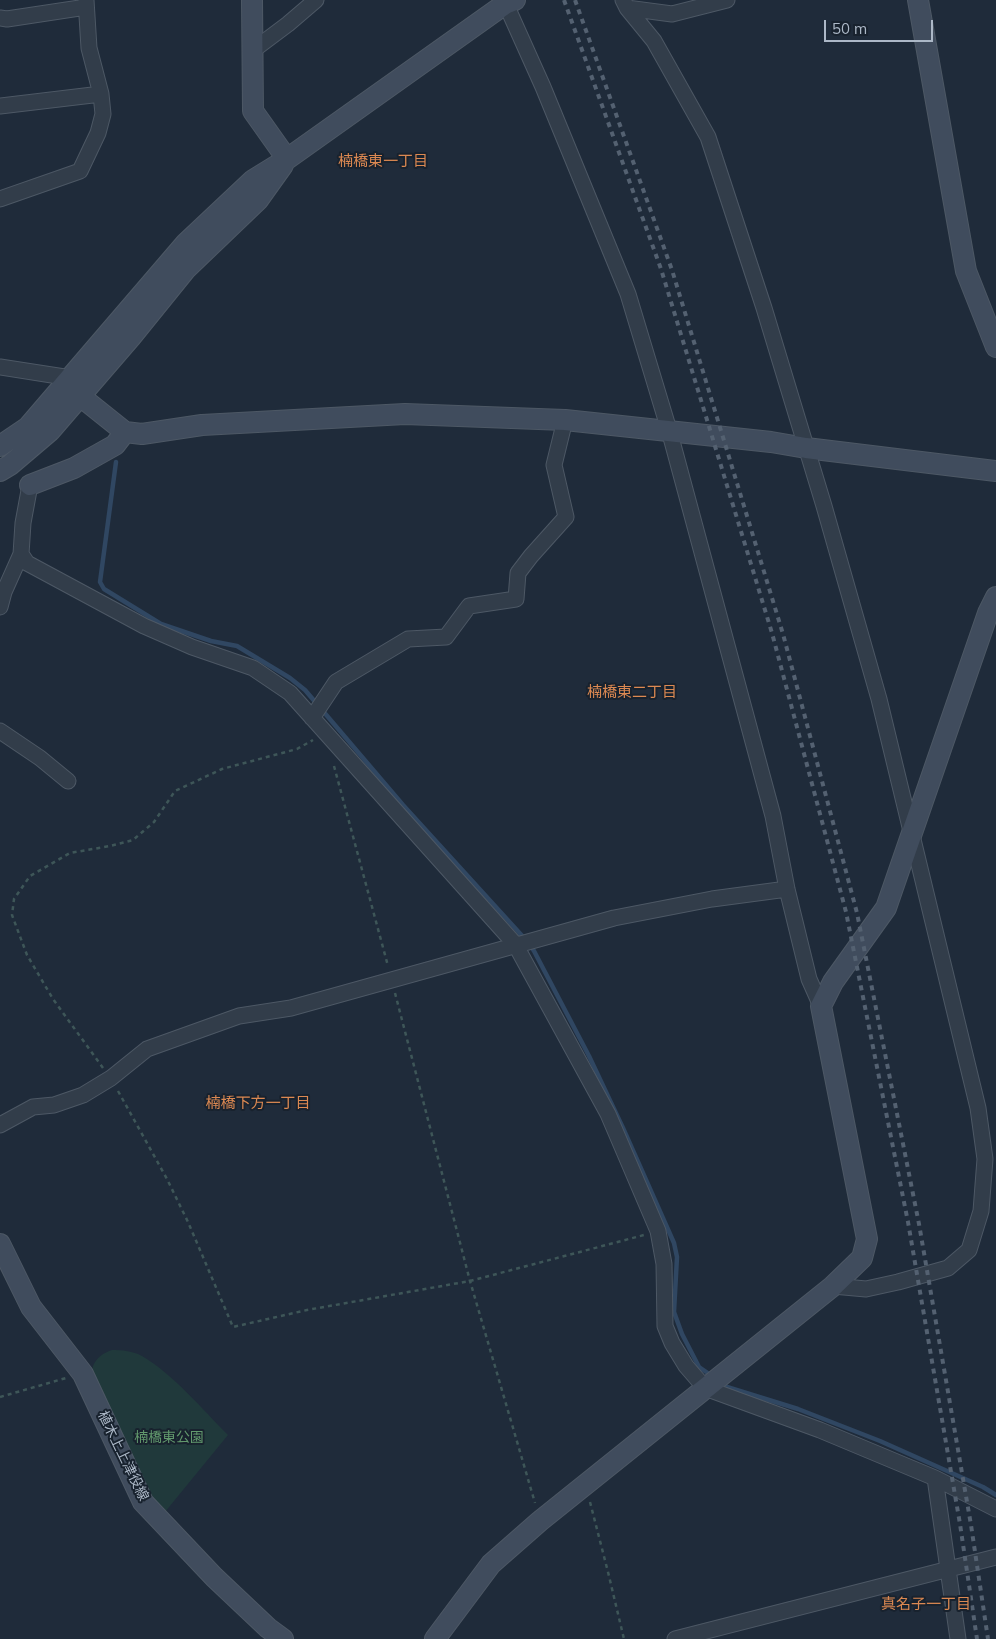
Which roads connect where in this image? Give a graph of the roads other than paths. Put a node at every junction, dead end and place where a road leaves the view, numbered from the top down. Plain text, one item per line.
1 (252, 0) edge
2 (316, 0) edge
3 (727, 0) edge
4 (918, 0) edge
5 (508, 1) edge
6 (86, 4) edge
7 (625, 4) edge
8 (0, 18) edge
9 (252, 51) junction
10 (101, 94) junction
11 (0, 106) edge
12 (287, 160) junction
13 (0, 198) edge
14 (996, 347) edge
15 (0, 367) edge
16 (71, 378) junction
17 (80, 396) junction
18 (565, 420) junction
19 (669, 430) junction
20 (124, 432) junction
21 (0, 446) edge
22 (806, 448) junction
23 (0, 471) edge
24 (996, 471) edge
25 (30, 485) joint
26 (21, 554) junction
27 (996, 597) edge
28 (0, 606) edge
29 (312, 718) junction
30 (0, 730) edge
31 (68, 781) dead end
32 (912, 830) junction
33 (787, 890) junction
34 (516, 944) junction
35 (821, 1006) junction
36 (0, 1125) edge
37 (0, 1244) edge
38 (833, 1286) junction
39 (705, 1388) junction
40 (935, 1478) junction
41 (996, 1509) edge
42 (996, 1557) edge
43 (948, 1568) junction
44 (284, 1639) edge
45 (435, 1639) edge
46 (674, 1639) edge
47 (958, 1639) edge

1 - 9 street
2 - 9 street
3 - 7 street
4 - 14 street
5 - 12 street
5 - 19 street
6 - 8 street
6 - 10 street
7 - 22 street
9 - 12 street
10 - 11 street
10 - 13 street
12 - 16 street
12 - 17 street
15 - 16 street
16 - 17 street
16 - 21 street
17 - 20 street
17 - 23 street
18 - 19 street
18 - 20 street
18 - 29 street
19 - 22 street
19 - 33 street
20 - 25 street
22 - 24 street
22 - 32 street
25 - 26 street
26 - 28 street
26 - 29 street
27 - 32 street
29 - 34 street
30 - 31 street
32 - 35 street
32 - 38 street
33 - 34 street
33 - 35 street
34 - 36 street
34 - 39 street
35 - 38 street
37 - 44 street, 植木上上津役線
38 - 39 street
39 - 40 street
39 - 45 street
40 - 41 street
40 - 43 street
42 - 43 street
43 - 46 street
43 - 47 street

